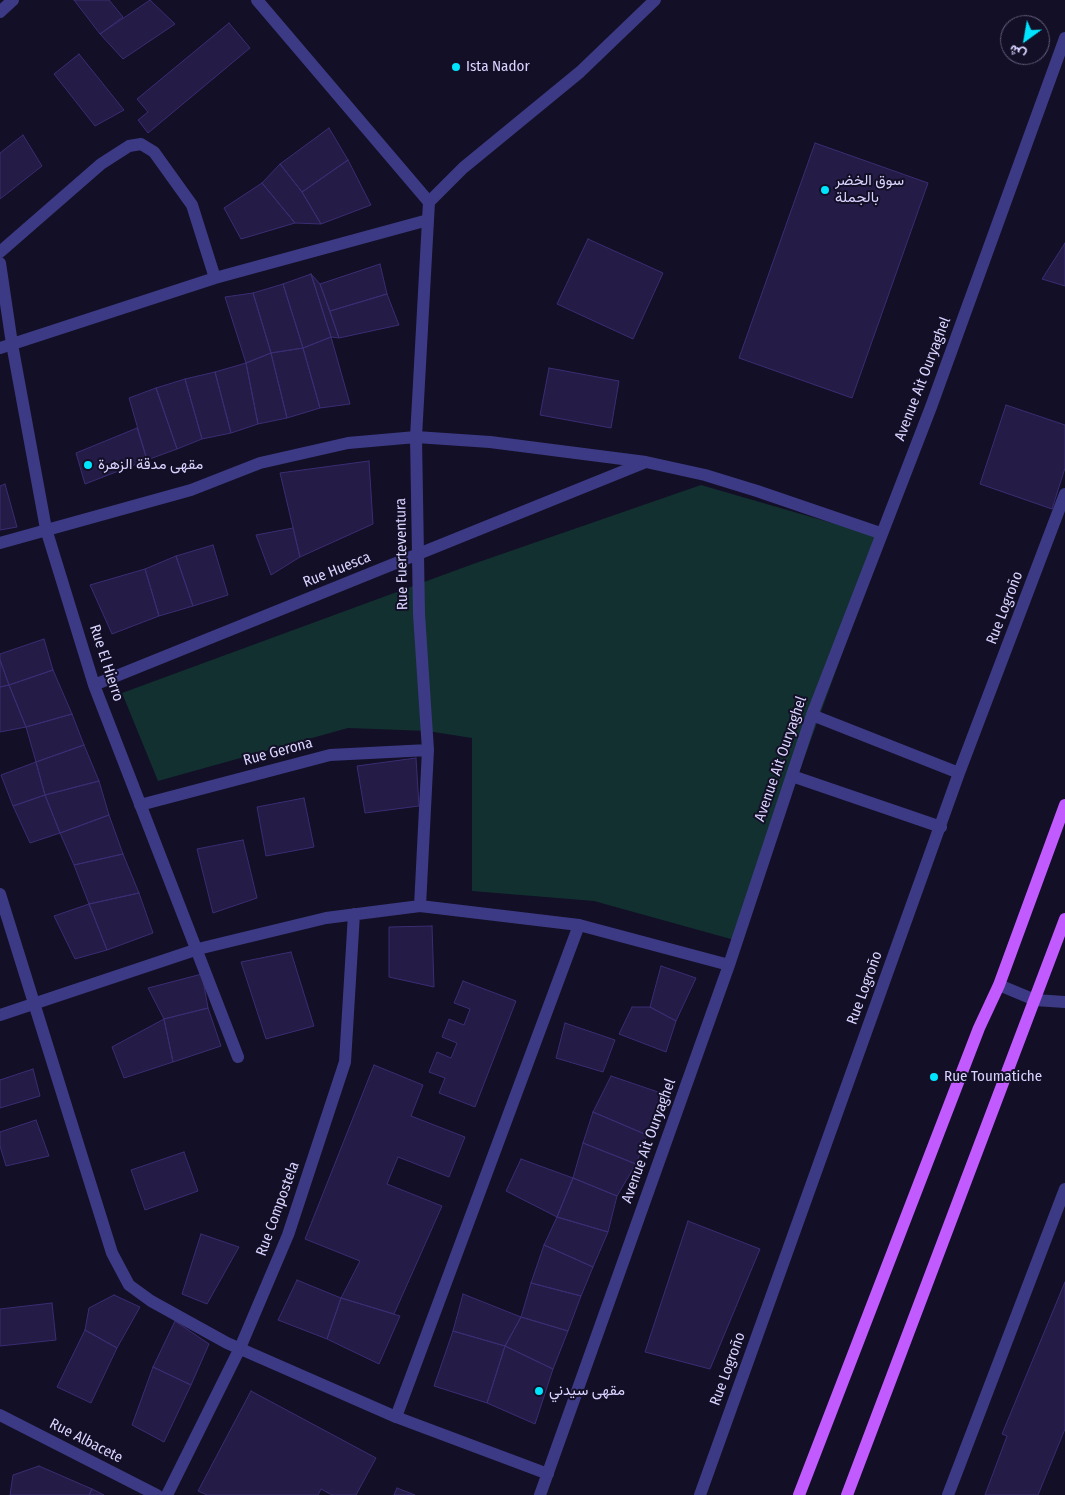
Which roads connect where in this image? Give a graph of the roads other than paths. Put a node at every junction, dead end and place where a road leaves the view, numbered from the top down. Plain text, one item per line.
1 (13, 0) edge
2 (257, 0) edge
3 (656, 0) edge
4 (0, 12) edge
5 (1065, 38) edge
6 (429, 202) junction
7 (428, 220) junction
8 (0, 252) edge
9 (0, 263) edge
10 (215, 278) junction
11 (6, 346) edge
12 (416, 437) junction
13 (646, 462) junction
14 (1065, 494) edge
15 (46, 529) junction
16 (880, 533) junction
17 (0, 543) edge
18 (418, 554) junction
19 (94, 685) junction
20 (812, 715) junction
21 (428, 750) junction
22 (959, 773) junction
23 (792, 776) junction
24 (140, 805) junction
25 (1065, 805) edge
26 (941, 827) junction
27 (0, 894) edge
28 (420, 906) junction
29 (354, 914) junction
30 (1065, 918) edge
31 (579, 925) junction
32 (198, 949) junction
33 (730, 965) junction
34 (999, 985) junction
35 (1035, 1000) junction
36 (1065, 1002) edge
37 (36, 1005) junction
38 (0, 1015) edge
39 (238, 1057) dead end
40 (1065, 1189) edge
41 (240, 1348) junction
42 (0, 1416) edge
43 (396, 1417) junction
44 (548, 1474) junction
45 (157, 1495) edge
46 (167, 1495) edge
47 (540, 1495) edge
48 (700, 1495) edge
49 (799, 1495) edge
50 (847, 1495) edge
51 (948, 1495) edge

1 - 4 street
2 - 6 street
3 - 6 street
5 - 16 street, Avenue Ait Ouryaghel
6 - 7 street, Rue Fuerteventura
7 - 10 street
7 - 12 street, Rue Fuerteventura
8 - 10 street
9 - 11 street, Rue El Hierro
10 - 11 street
11 - 15 street, Rue El Hierro
12 - 13 street
12 - 15 street
12 - 18 street, Rue Fuerteventura
13 - 16 street
13 - 18 street, Rue Huesca
14 - 22 street, Rue Logroño
15 - 17 street
15 - 19 street, Rue El Hierro
16 - 20 street, Avenue Ait Ouryaghel
18 - 19 street, Rue Huesca
18 - 21 street, Rue Fuerteventura
19 - 24 street, Rue El Hierro
20 - 22 street
20 - 23 street, Avenue Ait Ouryaghel
21 - 24 street, Rue Gerona
21 - 28 street, Rue Fuerteventura
22 - 26 street, Rue Logroño
23 - 26 street
23 - 33 street, Avenue Ait Ouryaghel
24 - 32 street, Rue El Hierro
25 - 34 main road
26 - 48 street, Rue Logroño
27 - 37 street
28 - 29 street
28 - 31 street
29 - 32 street
29 - 41 street, Rue Compostela
30 - 35 main road
31 - 33 street
31 - 43 street
32 - 37 street
32 - 39 street, Rue El Hierro
33 - 44 street, Avenue Ait Ouryaghel
34 - 35 street
34 - 49 main road
35 - 36 street
35 - 50 main road
37 - 38 street
37 - 41 street
40 - 51 street
41 - 43 street
41 - 46 street, Rue Compostela
42 - 45 street, Rue Albacete
43 - 44 street
44 - 47 street, Avenue Ait Ouryaghel

